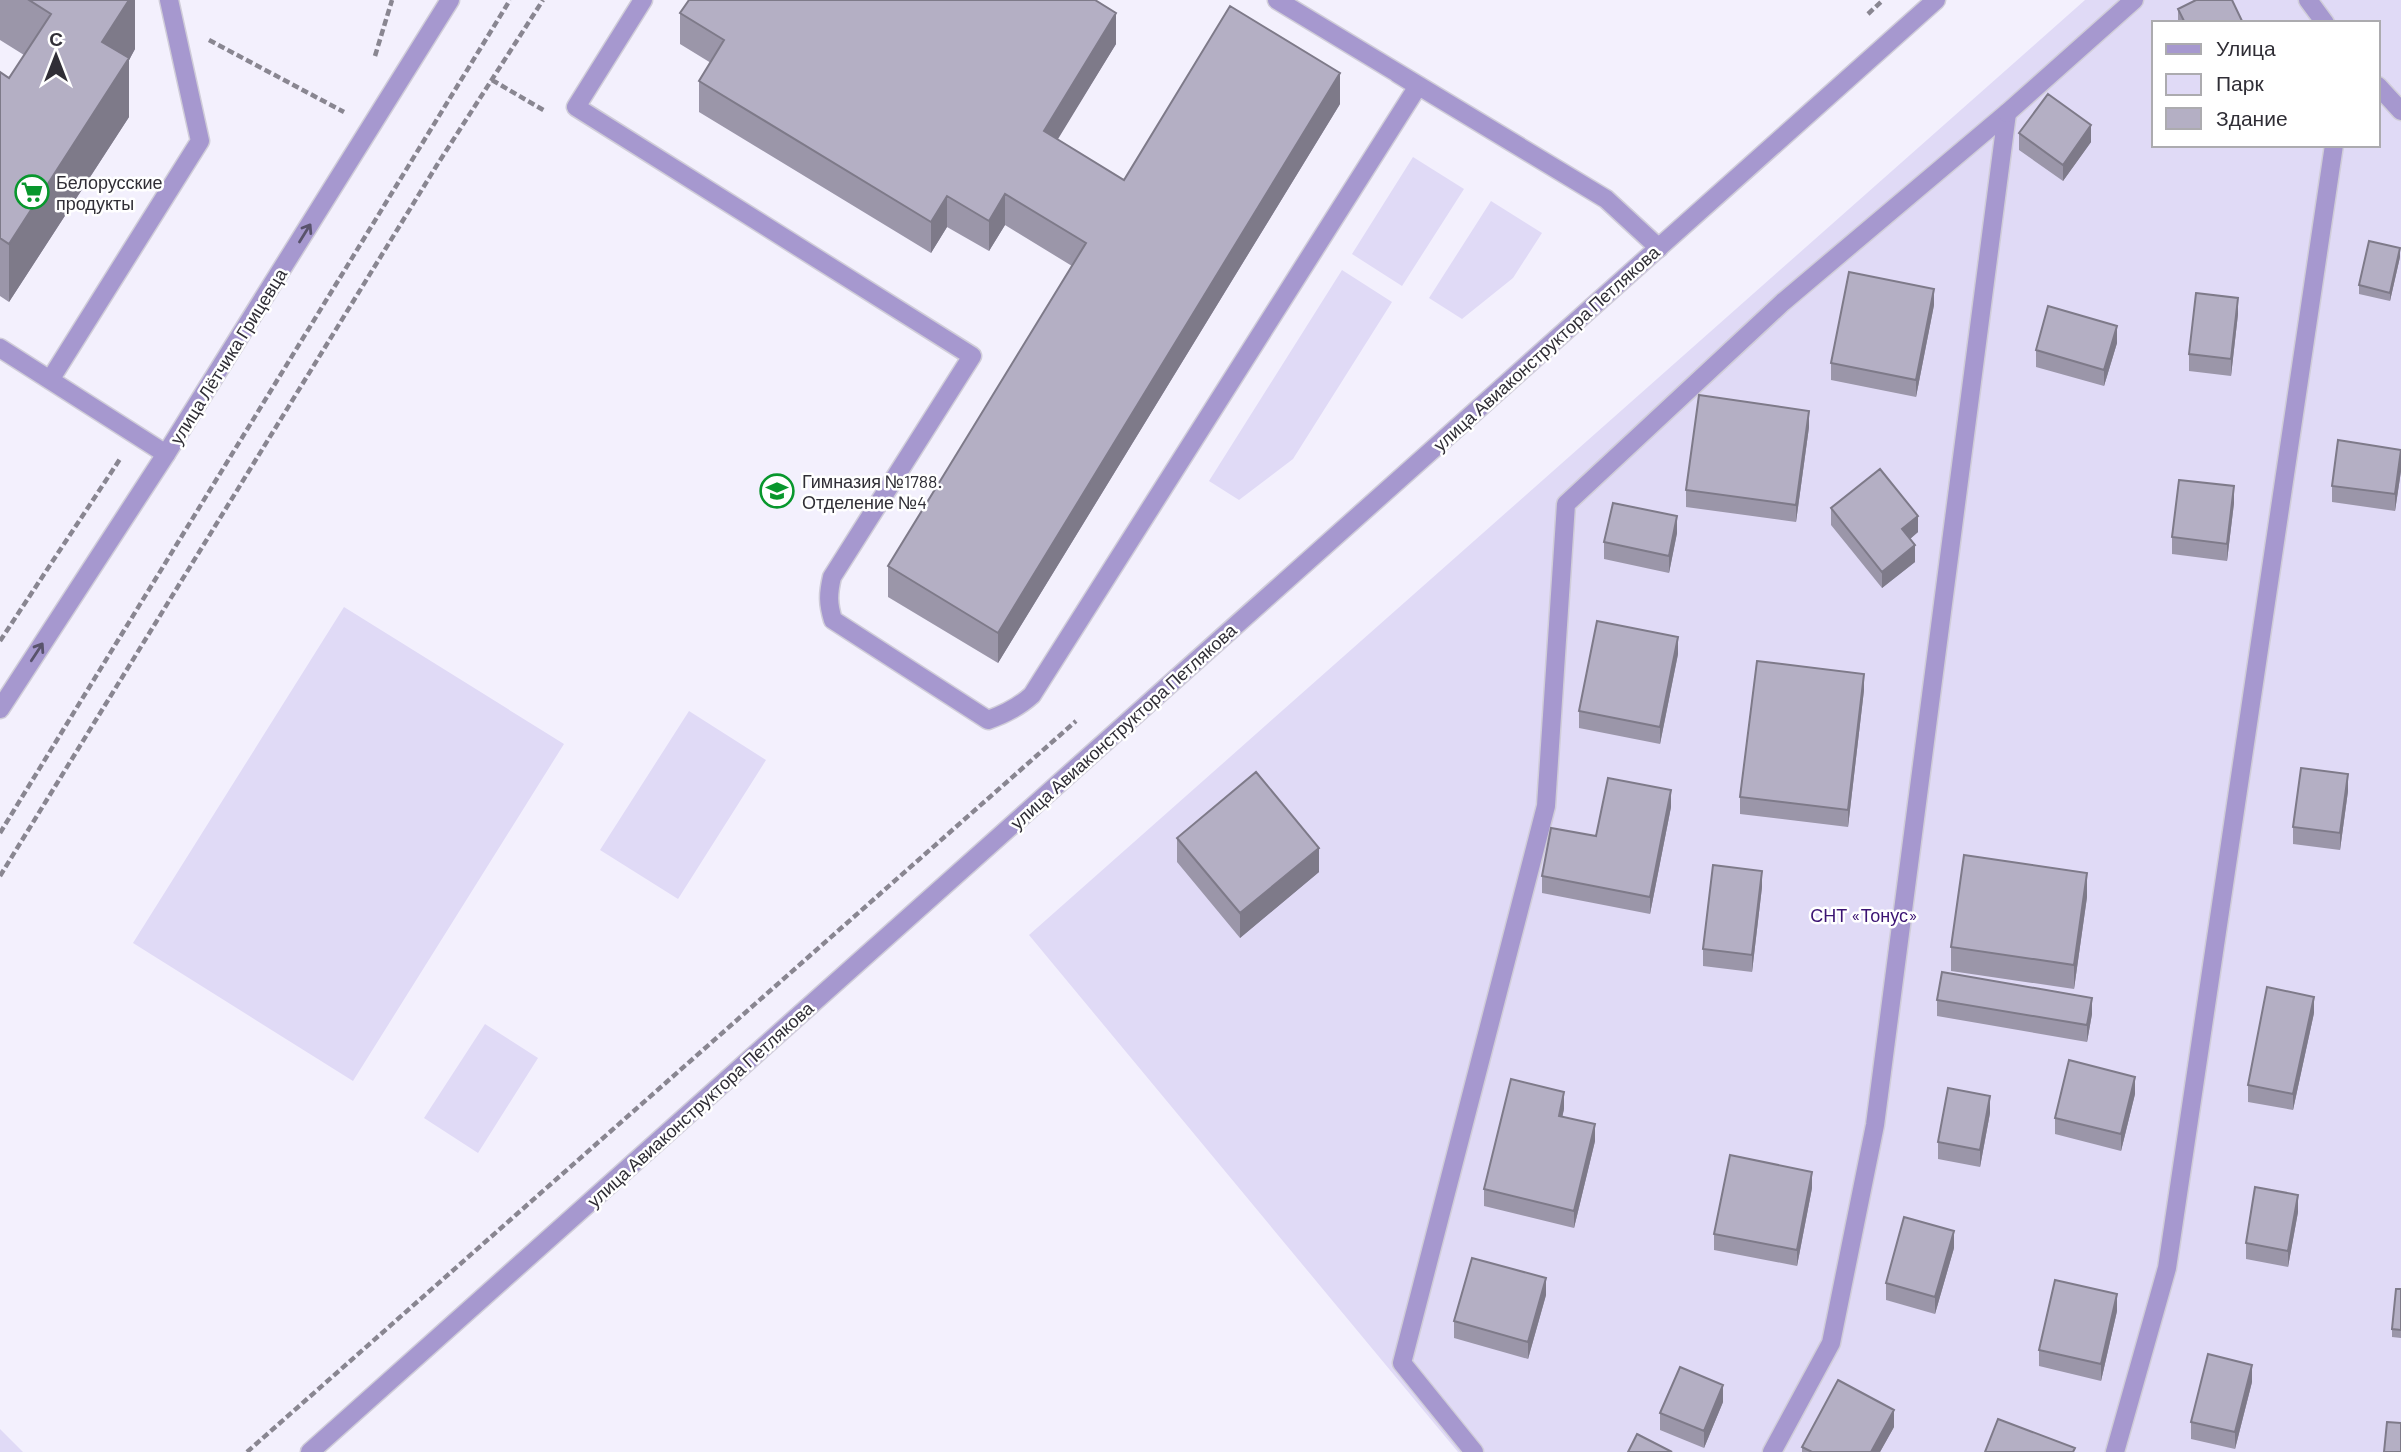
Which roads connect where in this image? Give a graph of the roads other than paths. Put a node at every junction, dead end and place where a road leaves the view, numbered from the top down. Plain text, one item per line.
1 (169, 0) edge
2 (450, 0) edge
3 (643, 0) edge
4 (1277, 0) edge
5 (1936, 0) edge
6 (2134, 0) edge
7 (2308, 0) edge
8 (2324, 21) edge
9 (1397, 73) junction
10 (2380, 88) edge
11 (2401, 111) edge
12 (2007, 113) junction
13 (2334, 147) edge
14 (1659, 248) junction
15 (0, 348) edge
16 (50, 380) junction
17 (166, 454) junction
18 (0, 709) edge
19 (310, 1452) edge
20 (1474, 1452) edge
21 (1772, 1452) edge
22 (2115, 1452) edge

1 - 16 street
17 -> 2 street, улица Лётчика Грицевца
3 - 9 street
4 - 9 street
5 - 14 street, улица Авиаконструктора Петлякова
6 - 12 street
7 - 8 street
9 - 14 street
10 - 11 street
12 - 20 street
12 - 21 street
13 - 22 street
14 - 19 street, улица Авиаконструктора Петлякова
15 - 16 street
16 - 17 street
18 -> 17 street, улица Лётчика Грицевца

